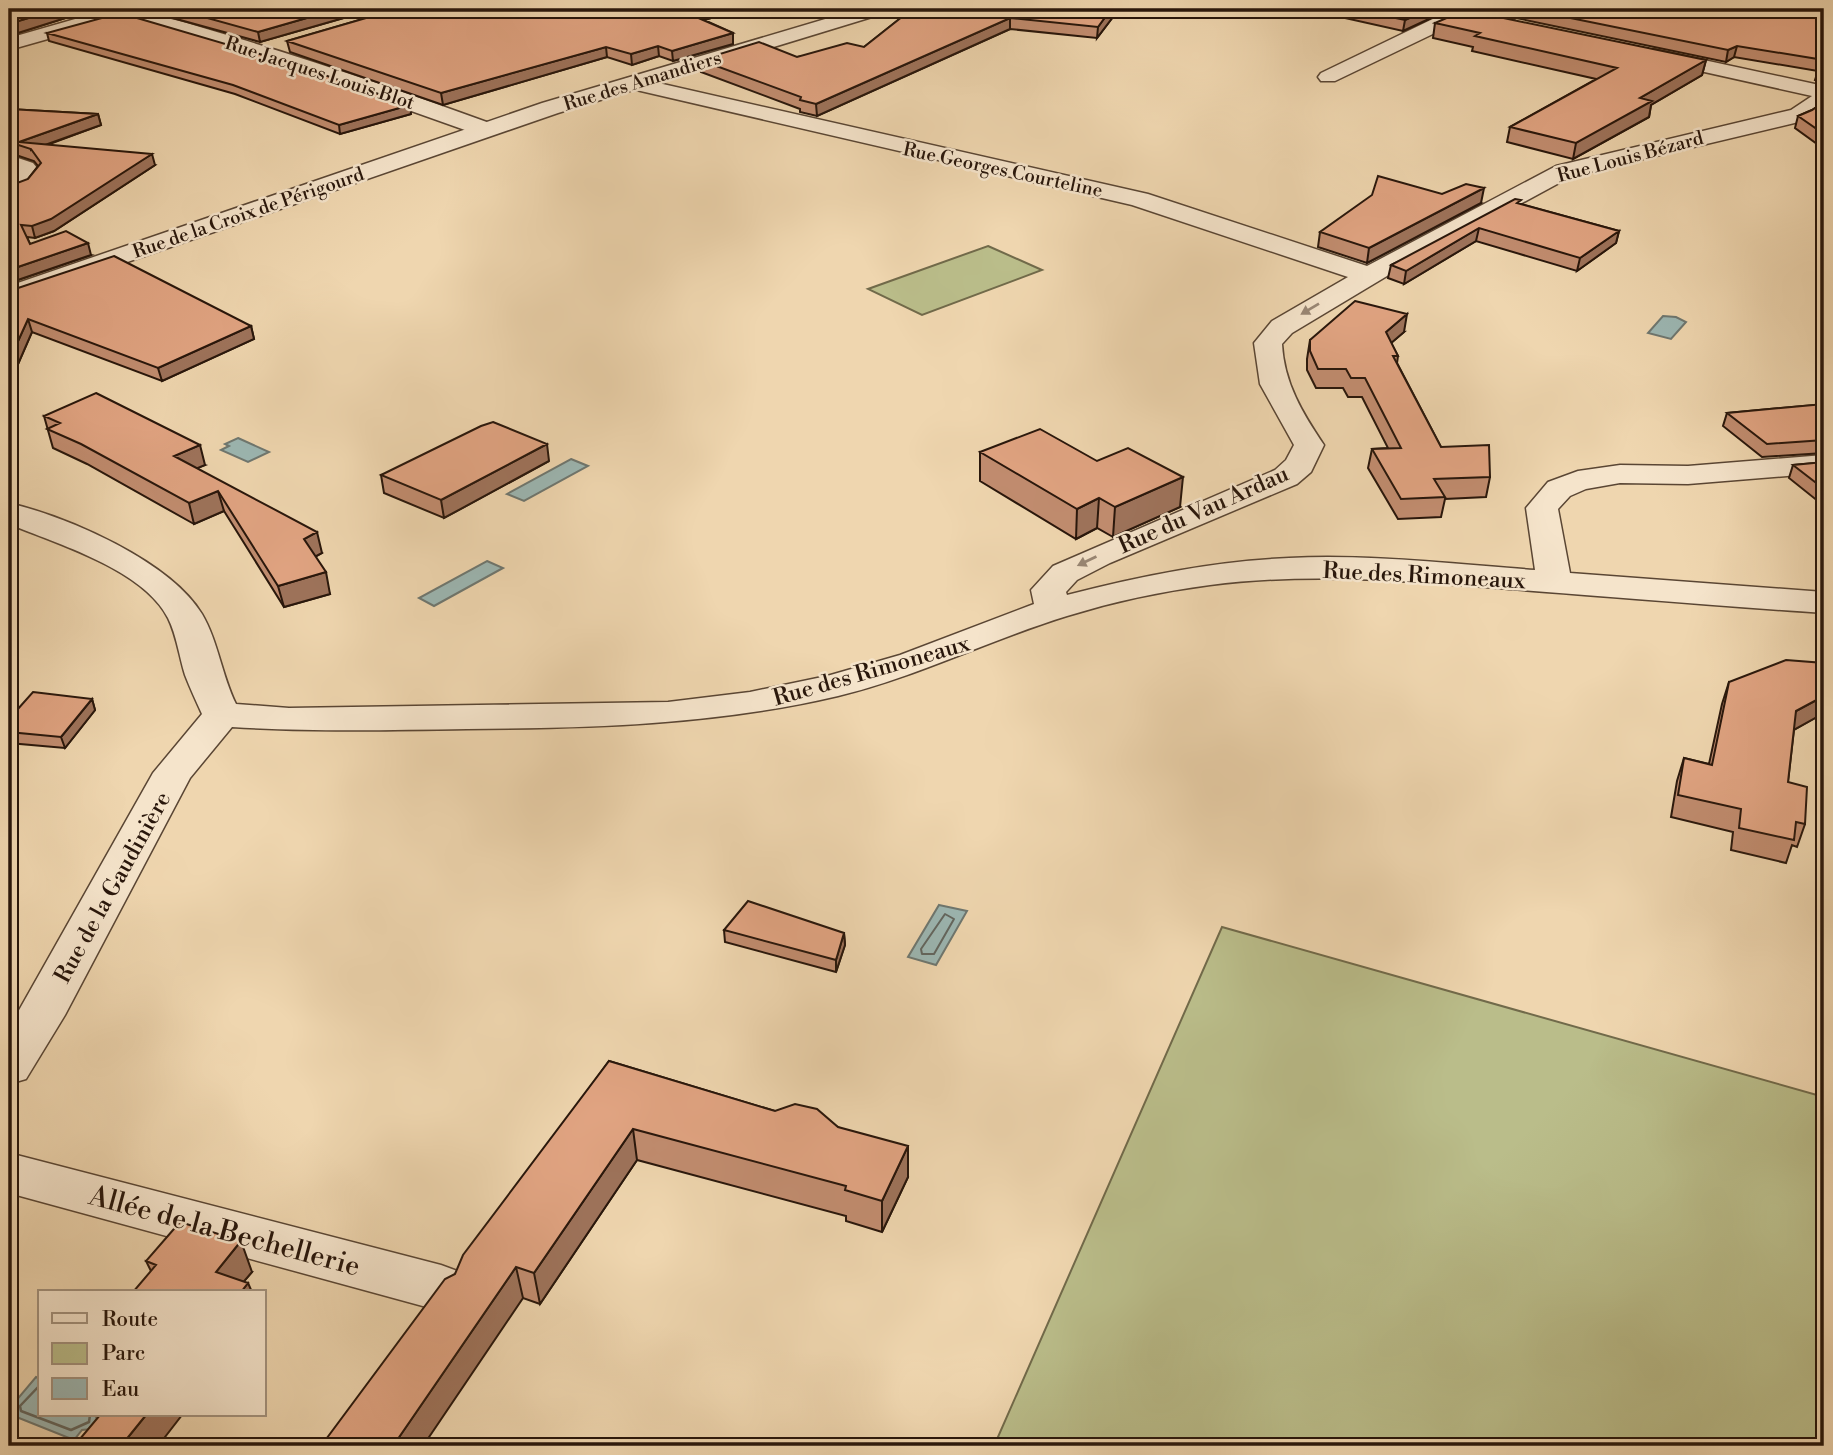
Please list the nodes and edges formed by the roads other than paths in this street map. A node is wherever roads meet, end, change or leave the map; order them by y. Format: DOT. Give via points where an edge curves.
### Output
graph roads {
  1 [pos="878,9"];
  2 [pos="1429,9"];
  3 [pos="117,10"];
  4 [pos="1460,14"];
  5 [pos="1521,26"];
  6 [pos="294,41"];
  7 [pos="9,44"];
  8 [pos="262,51"];
  9 [pos="1640,52"];
  10 [pos="1328,77"];
  11 [pos="632,83"];
  12 [pos="1824,95"];
  13 [pos="487,130"];
  14 [pos="9,162"];
  15 [pos="9,189"];
  16 [pos="1370,275"];
  17 [pos="9,295"];
  18 [pos="1824,464"];
  19 [pos="9,513"];
  20 [pos="1555,583"];
  21 [pos="1824,603"];
  22 [pos="1053,609"];
  23 [pos="222,715"];
  24 [pos="9,1066"];
  25 [pos="9,1172"];
  26 [pos="441,1288"];
  1 -- 11 [label="street, Rue des Amandiers"];
  2 -- 4 [label="street"];
  3 -- 7 [label="street"];
  3 -- 8 [label="street, Rue Jacques Louis Blot"];
  4 -- 5 [label="street"];
  4 -- 10 [label="street"];
  6 -- 8 [label="street"];
  8 -- 13 [label="street, Rue Jacques Louis Blot"];
  9 -- 12 [label="street"];
  11 -- 13 [label="street, Rue des Amandiers"];
  11 -- 16 [label="street, Rue Georges Courteline" via="1139,199"];
  12 -- 16 [label="street, Rue Louis Bézard" via="1799,115 1564,171"];
  13 -- 17 [label="street, Rue de la Croix de Périgourd"];
  14 -- 15 [label="street" via="30,174"];
  16 -- 22 [label="street, Rue du Vau Ardau, one-way" via="1282,327 1268,343 1267,360 1286,410 1309,445 1300,465 1286,477 1078,565 1048,590"];
  18 -- 20 [label="street" via="1756,471 1620,474 1559,489 1542,509"];
  19 -- 23 [label="street" via="106,554 172,596 198,645 204,675"];
  20 -- 21 [label="street, Rue des Rimoneaux"];
  20 -- 22 [label="street, Rue des Rimoneaux" via="1429,572 1290,568 1208,575"];
  22 -- 23 [label="street, Rue des Rimoneaux" via="913,663 750,703 668,713 525,717 289,719"];
  23 -- 24 [label="street, Rue de la Gaudinière" via="173,773 42,1015"];
  25 -- 26 [label="street, Allée de la Bechellerie"];
}
